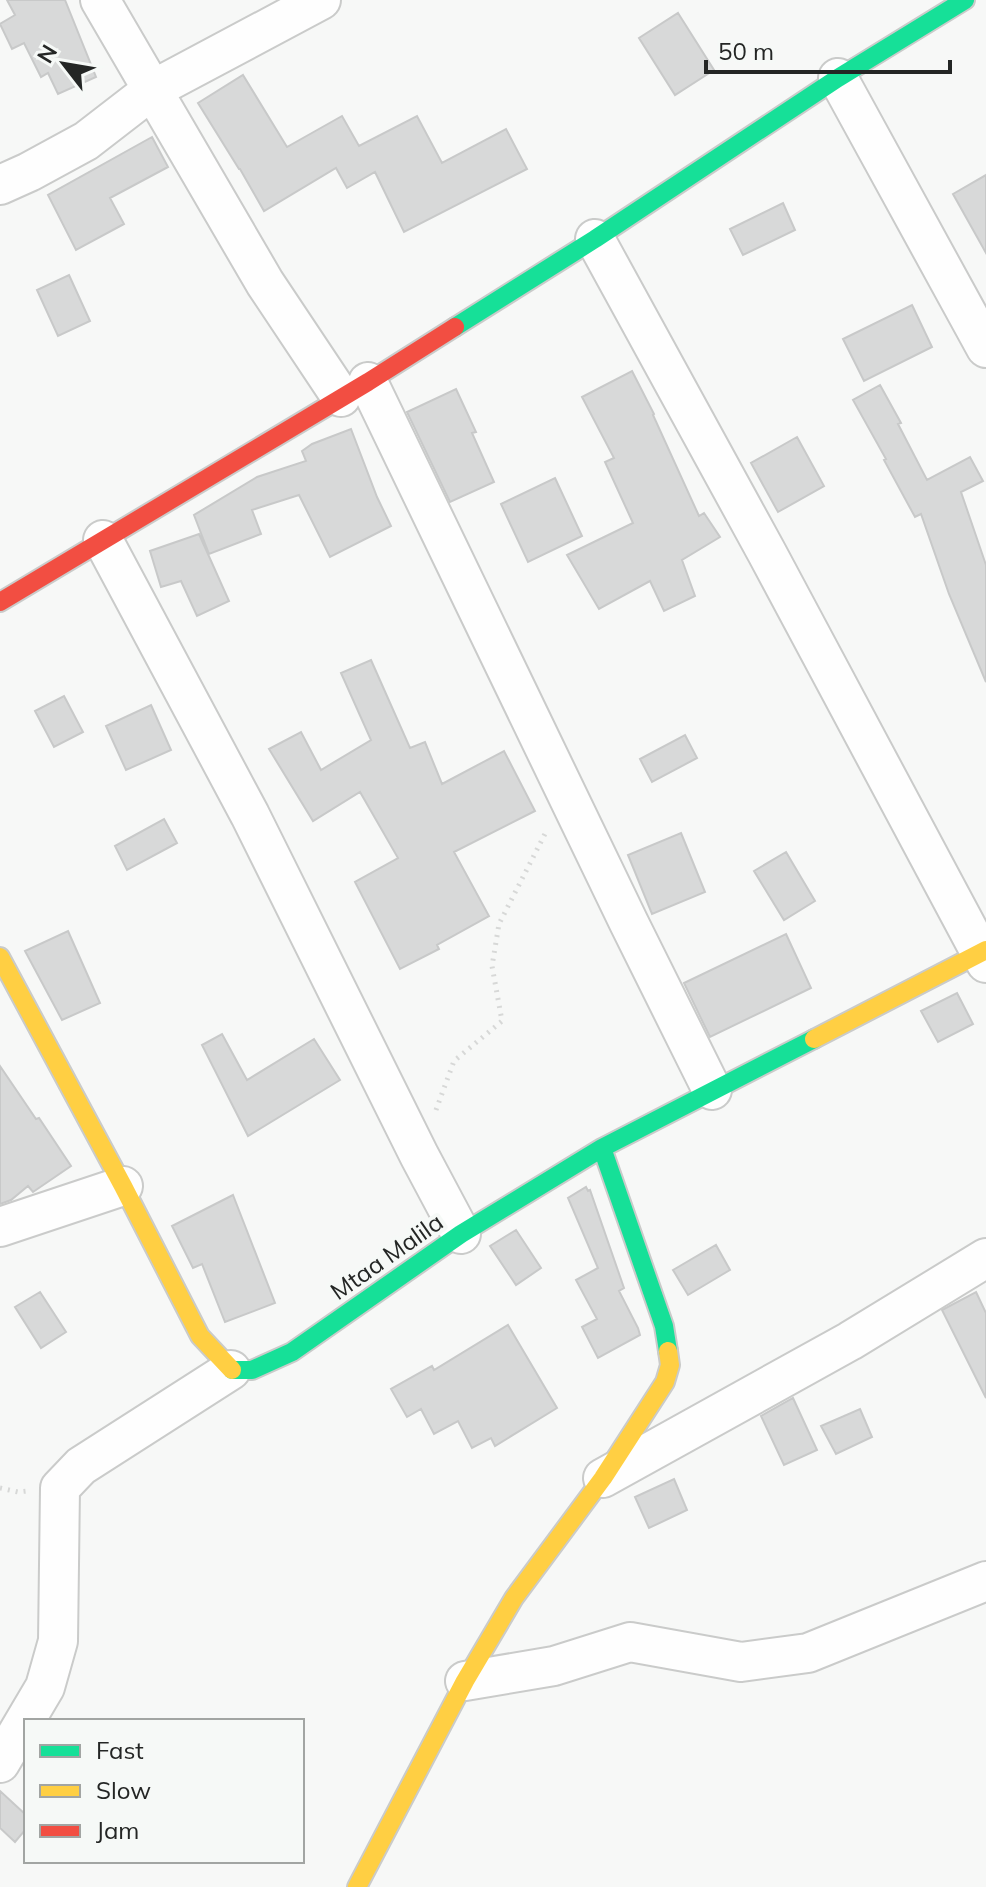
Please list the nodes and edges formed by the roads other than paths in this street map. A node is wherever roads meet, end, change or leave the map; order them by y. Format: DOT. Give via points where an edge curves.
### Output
graph roads {
  1 [pos="100,0"];
  2 [pos="321,0"];
  3 [pos="965,0"];
  4 [pos="838,78"];
  5 [pos="152,90"];
  6 [pos="0,185"];
  7 [pos="595,239"];
  8 [pos="986,348"];
  9 [pos="355,390"];
  10 [pos="103,540"];
  11 [pos="0,602"];
  12 [pos="984,955"];
  13 [pos="0,957"];
  14 [pos="712,1090"];
  15 [pos="602,1148"];
  16 [pos="123,1186"];
  17 [pos="0,1227"];
  18 [pos="461,1234"];
  19 [pos="986,1258"];
  20 [pos="231,1370"];
  21 [pos="603,1478"];
  22 [pos="986,1581"];
  23 [pos="465,1681"];
  24 [pos="26,1719"];
  25 [pos="24,1722"];
  26 [pos="0,1763"];
  27 [pos="357,1887"];
  1 -- 5 [label="street"];
  2 -- 5 [label="street"];
  3 -- 4 [label="street"];
  4 -- 7 [label="street"];
  4 -- 8 [label="street"];
  5 -- 6 [label="street" via="86,141"];
  5 -- 9 [label="street" via="265,283"];
  7 -- 9 [label="street"];
  7 -- 12 [label="street"];
  9 -- 10 [label="street"];
  9 -- 14 [label="street" via="562,784"];
  10 -- 11 [label="street"];
  10 -- 18 [label="street" via="250,815"];
  12 -- 14 [label="street, Mtaa Malila"];
  13 -- 16 [label="street"];
  14 -- 15 [label="street, Mtaa Malila"];
  15 -- 18 [label="street, Mtaa Malila"];
  15 -- 21 [label="street" via="664,1326 670,1365 665,1382"];
  16 -- 17 [label="street"];
  16 -- 20 [label="street" via="200,1336"];
  18 -- 20 [label="street, Mtaa Malila" via="292,1352 252,1370"];
  19 -- 21 [label="street" via="850,1341"];
  20 -- 24 [label="street" via="81,1466 60,1488 58,1641 45,1687"];
  21 -- 23 [label="street" via="514,1598"];
  22 -- 23 [label="street" via="808,1653 741,1662 630,1642 554,1666"];
  23 -- 27 [label="street"];
  25 -- 26 [label="street"];
}
